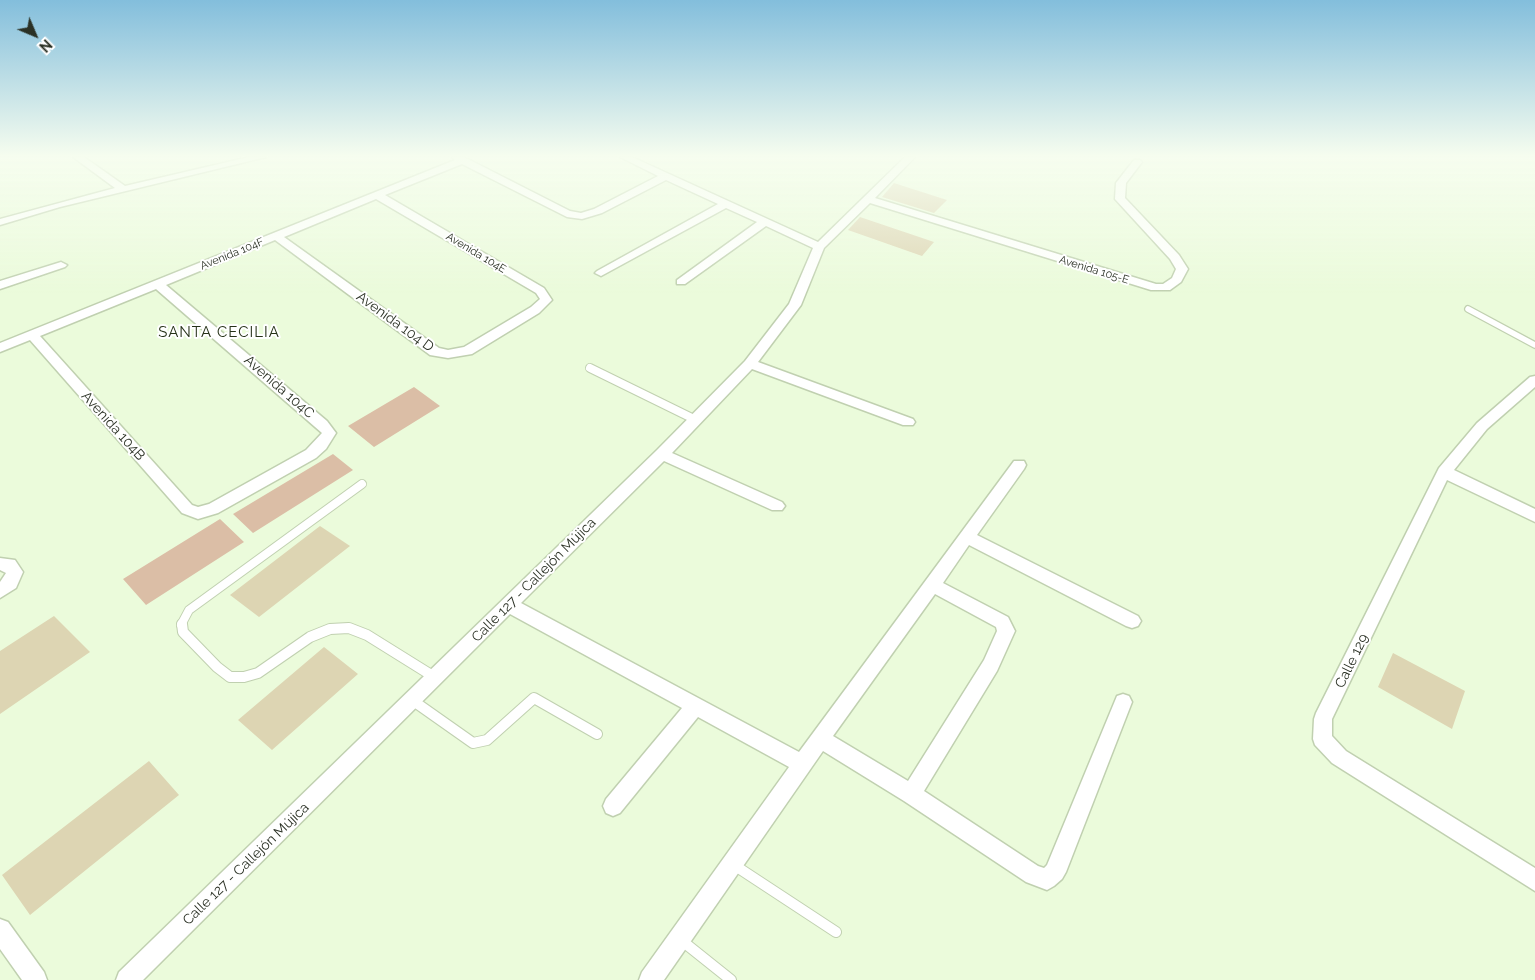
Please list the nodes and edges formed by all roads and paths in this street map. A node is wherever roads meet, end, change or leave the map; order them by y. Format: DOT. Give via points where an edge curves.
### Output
graph roads {
  1 [pos="66,203"];
  2 [pos="356,203"];
  3 [pos="392,203"];
  4 [pos="545,203"];
  5 [pos="614,203"];
  6 [pos="865,203"];
  7 [pos="877,203"];
  8 [pos="1124,203"];
  9 [pos="725,204"];
  10 [pos="0,222"];
  11 [pos="765,222"];
  12 [pos="276,236"];
  13 [pos="819,248"];
  14 [pos="61,265"];
  15 [pos="601,273"];
  16 [pos="680,282"];
  17 [pos="158,284"];
  18 [pos="0,285"];
  19 [pos="546,300"];
  20 [pos="1468,309"];
  21 [pos="32,335"];
  22 [pos="1535,346"];
  23 [pos="0,348"];
  24 [pos="750,364"];
  25 [pos="590,368"];
  26 [pos="1535,380"];
  27 [pos="696,420"];
  28 [pos="908,422"];
  29 [pos="662,454"];
  30 [pos="1019,465"];
  31 [pos="1444,472"];
  32 [pos="362,484"];
  33 [pos="777,506"];
  34 [pos="198,513"];
  35 [pos="1535,516"];
  36 [pos="967,537"];
  37 [pos="0,564"];
  38 [pos="932,585"];
  39 [pos="0,591"];
  40 [pos="509,605"];
  41 [pos="1132,621"];
  42 [pos="436,678"];
  43 [pos="412,700"];
  44 [pos="1123,702"];
  45 [pos="695,706"];
  46 [pos="598,734"];
  47 [pos="820,739"];
  48 [pos="802,764"];
  49 [pos="911,794"];
  50 [pos="614,806"];
  51 [pos="732,864"];
  52 [pos="1535,880"];
  53 [pos="0,930"];
  54 [pos="836,932"];
  55 [pos="679,938"];
  56 [pos="36,980"];
  57 [pos="127,980"];
  58 [pos="650,980"];
  59 [pos="731,980"];
  1 -- 10 [label="street"];
  2 -- 12 [label="street, Avenida 104F"];
  3 -- 19 [label="street, Avenida 104E" via="540,292"];
  4 -- 5 [label="street" via="567,214 582,216"];
  6 -- 13 [label="street, Calle 127 - Callejón Mújica"];
  7 -- 8 [label="street, Avenida 105-E" via="1155,288 1166,288 1177,280 1182,270 1175,257"];
  9 -- 11 [label="street"];
  9 -- 15 [label="street"];
  11 -- 13 [label="street"];
  11 -- 16 [label="street"];
  12 -- 17 [label="street, Avenida 104F"];
  12 -- 19 [label="street, Avenida 104 D" via="435,352 467,351"];
  13 -- 24 [label="street, Calle 127 - Callejón Mújica" via="795,305"];
  14 -- 18 [label="street"];
  17 -- 21 [label="street, Avenida 104F"];
  17 -- 34 [label="street, Avenida 104C" via="329,433 311,454 213,509"];
  20 -- 22 [label="lane"];
  21 -- 23 [label="street, Avenida 104F"];
  21 -- 34 [label="street, Avenida 104B" via="187,509"];
  24 -- 27 [label="street, Calle 127 - Callejón Mújica"];
  24 -- 28 [label="street"];
  25 -- 27 [label="lane"];
  26 -- 31 [label="street, Calle 129" via="1482,426"];
  27 -- 29 [label="street, Calle 127 - Callejón Mújica"];
  29 -- 33 [label="street"];
  29 -- 40 [label="street, Calle 127 - Callejón Mújica"];
  30 -- 36 [label="street"];
  31 -- 35 [label="street"];
  31 -- 52 [label="street, Calle 129" via="1323,719 1322,739 1339,757"];
  32 -- 42 [label="lane" via="189,610 183,618 183,632 230,677 258,673 310,637 330,629 349,628 367,635"];
  36 -- 38 [label="street"];
  36 -- 41 [label="street"];
  37 -- 39 [label="street" via="9,565 14,572 10,583"];
  38 -- 47 [label="street"];
  38 -- 49 [label="street" via="1002,622 1006,631 991,664"];
  40 -- 42 [label="street, Calle 127 - Callejón Mújica"];
  40 -- 45 [label="street"];
  42 -- 43 [label="street, Calle 127 - Callejón Mújica"];
  43 -- 46 [label="lane" via="474,743 487,740 534,698"];
  43 -- 57 [label="street, Calle 127 - Callejón Mújica"];
  44 -- 49 [label="street" via="1055,872 1047,879 1033,875"];
  45 -- 48 [label="street"];
  45 -- 50 [label="street"];
  47 -- 48 [label="street"];
  47 -- 49 [label="street"];
  48 -- 51 [label="street"];
  51 -- 54 [label="lane"];
  51 -- 55 [label="street"];
  53 -- 56 [label="street"];
  55 -- 58 [label="street"];
  55 -- 59 [label="lane"];
}
